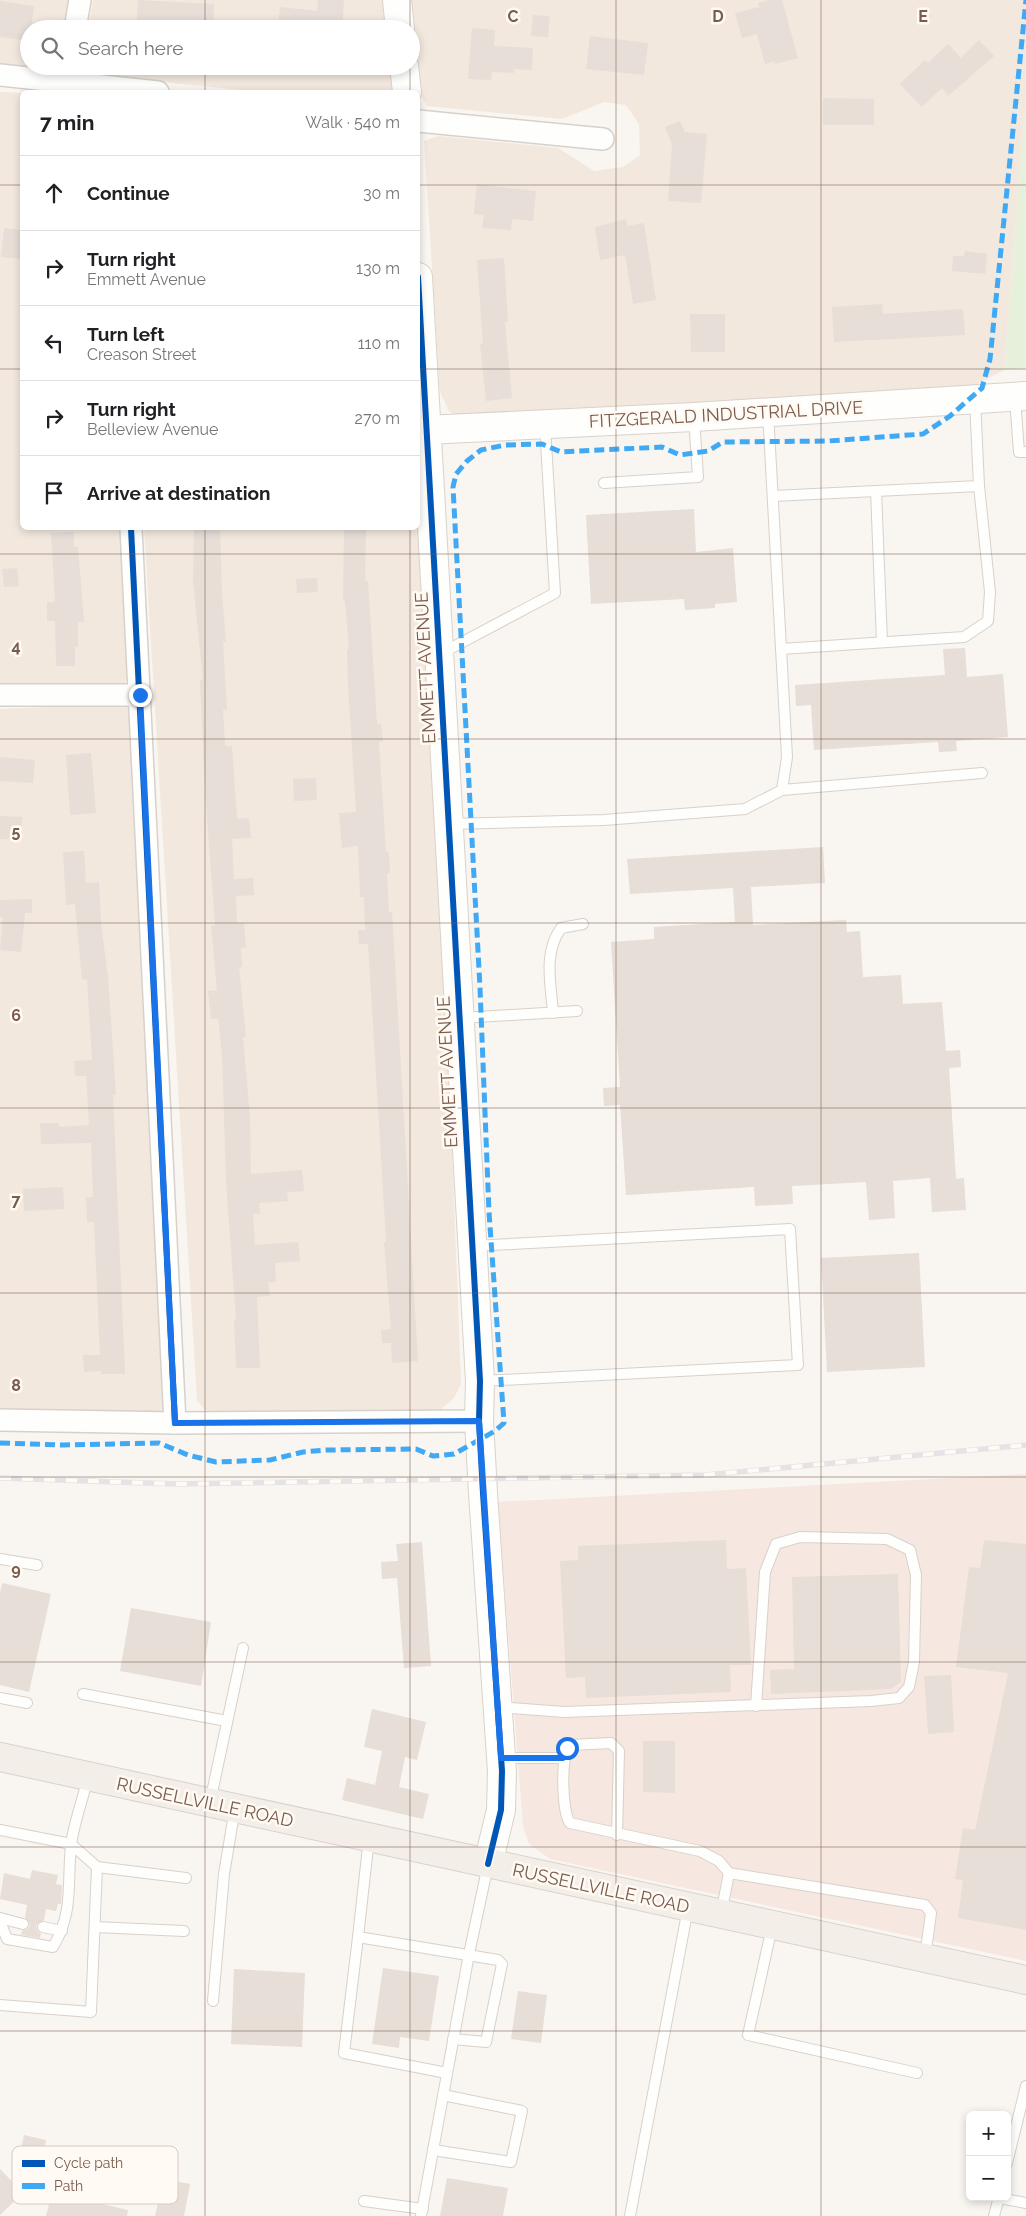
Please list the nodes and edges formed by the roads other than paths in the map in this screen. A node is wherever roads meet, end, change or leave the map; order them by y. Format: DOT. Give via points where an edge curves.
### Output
graph roads {
  1 [pos="80,0"];
  2 [pos="397,0"];
  3 [pos="77,20"];
  4 [pos="399,20"];
  5 [pos="0,75"];
  6 [pos="69,75"];
  7 [pos="405,75"];
  8 [pos="109,90"];
  9 [pos="406,90"];
  10 [pos="420,120"];
  11 [pos="603,139"];
  12 [pos="420,321"];
  13 [pos="1020,396"];
  14 [pos="975,399"];
  15 [pos="768,412"];
  16 [pos="694,417"];
  17 [pos="545,425"];
  18 [pos="425,430"];
  19 [pos="1026,452"];
  20 [pos="604,483"];
  21 [pos="979,486"];
  22 [pos="876,491"];
  23 [pos="773,496"];
  24 [pos="131,530"];
  25 [pos="882,642"];
  26 [pos="781,649"];
  27 [pos="439,655"];
  28 [pos="0,695"];
  29 [pos="140,695"];
  30 [pos="982,773"];
  31 [pos="782,790"];
  32 [pos="449,824"];
  33 [pos="582,924"];
  34 [pos="577,1011"];
  35 [pos="553,1013"];
  36 [pos="460,1018"];
  37 [pos="472,1246"];
  38 [pos="480,1382"];
  39 [pos="0,1420"];
  40 [pos="479,1421"];
  41 [pos="175,1423"];
  42 [pos="0,1559"];
  43 [pos="37,1565"];
  44 [pos="243,1648"];
  45 [pos="83,1694"];
  46 [pos="0,1698"];
  47 [pos="27,1703"];
  48 [pos="756,1706"];
  49 [pos="498,1707"];
  50 [pos="227,1721"];
  51 [pos="0,1757"];
  52 [pos="501,1758"];
  53 [pos="563,1758"];
  54 [pos="88,1776"];
  55 [pos="222,1806"];
  56 [pos="0,1830"];
  57 [pos="617,1835"];
  58 [pos="370,1838"];
  59 [pos="71,1844"];
  60 [pos="488,1864"];
  61 [pos="97,1867"];
  62 [pos="729,1873"];
  63 [pos="186,1878"];
  64 [pos="688,1907"];
  65 [pos="721,1914"];
  66 [pos="0,1920"];
  67 [pos="23,1924"];
  68 [pos="772,1925"];
  69 [pos="42,1927"];
  70 [pos="95,1927"];
  71 [pos="62,1931"];
  72 [pos="184,1931"];
  73 [pos="358,1937"];
  74 [pos="469,1954"];
  75 [pos="925,1958"];
  76 [pos="1026,1980"];
  77 [pos="214,2001"];
  78 [pos="0,2004"];
  79 [pos="453,2039"];
  80 [pos="447,2073"];
  81 [pos="917,2073"];
  82 [pos="1026,2086"];
  83 [pos="443,2095"];
  84 [pos="433,2150"];
  85 [pos="1009,2156"];
  86 [pos="1011,2200"];
  87 [pos="364,2201"];
  88 [pos="998,2201"];
  89 [pos="1026,2203"];
  90 [pos="422,2213"];
  91 [pos="630,2216"];
  92 [pos="994,2216"];
  1 -- 3 [label="street"];
  2 -- 4 [label="street"];
  5 -- 6 [label="street"];
  6 -- 8 [label="street"];
  7 -- 9 [label="street"];
  10 -- 11 [label="street"];
  12 -- 18 [label="street, EMMETT AVENUE"];
  13 -- 14 [label="street, FITZGERALD INDUSTRIAL DRIVE"];
  13 -- 19 [label="lane" via="1019,452"];
  14 -- 15 [label="street, FITZGERALD INDUSTRIAL DRIVE"];
  14 -- 21 [label="lane"];
  15 -- 16 [label="street, FITZGERALD INDUSTRIAL DRIVE"];
  15 -- 23 [label="lane"];
  16 -- 17 [label="street, FITZGERALD INDUSTRIAL DRIVE"];
  16 -- 20 [label="lane" via="698,477"];
  17 -- 18 [label="street, FITZGERALD INDUSTRIAL DRIVE"];
  17 -- 27 [label="lane" via="556,593"];
  18 -- 27 [label="street, EMMETT AVENUE"];
  21 -- 22 [label="lane"];
  21 -- 25 [label="lane" via="990,592 988,621 964,637"];
  22 -- 23 [label="lane"];
  22 -- 25 [label="lane"];
  23 -- 26 [label="lane"];
  24 -- 29 [label="street"];
  25 -- 26 [label="lane"];
  26 -- 31 [label="lane" via="787,757"];
  27 -- 32 [label="street, EMMETT AVENUE"];
  28 -- 29 [label="street"];
  29 -- 41 [label="street"];
  30 -- 31 [label="lane"];
  31 -- 32 [label="lane" via="745,809 604,820"];
  32 -- 36 [label="street, EMMETT AVENUE"];
  33 -- 35 [label="lane" via="561,928 549,953"];
  34 -- 35 [label="lane"];
  35 -- 36 [label="lane"];
  36 -- 37 [label="street, EMMETT AVENUE"];
  37 -- 38 [label="street, EMMETT AVENUE"];
  37 -- 38 [label="lane" via="790,1229 798,1365"];
  38 -- 40 [label="street, EMMETT AVENUE"];
  39 -- 41 [label="street"];
  40 -- 41 [label="street"];
  40 -- 49 [label="street, EMMETT AVENUE"];
  42 -- 43 [label="lane"];
  44 -- 50 [label="lane"];
  45 -- 50 [label="lane"];
  46 -- 47 [label="lane"];
  48 -- 48 [label="lane" via="899,1698 909,1687 914,1662 916,1575 910,1550 887,1539 800,1537 776,1544 765,1572"];
  48 -- 49 [label="lane" via="564,1712"];
  49 -- 52 [label="street, EMMETT AVENUE"];
  50 -- 55 [label="lane"];
  51 -- 54 [label="main road, RUSSELLVILLE ROAD"];
  52 -- 53 [label="lane"];
  52 -- 60 [label="street, EMMETT AVENUE" via="500,1810"];
  53 -- 57 [label="lane" via="567,1819 578,1826"];
  53 -- 57 [label="lane" via="567,1748 576,1743 611,1743 616,1746 619,1756"];
  54 -- 55 [label="main road, RUSSELLVILLE ROAD"];
  54 -- 59 [label="lane"];
  55 -- 58 [label="main road, RUSSELLVILLE ROAD"];
  55 -- 77 [label="lane" via="224,1874"];
  56 -- 59 [label="lane"];
  57 -- 62 [label="lane" via="700,1851 718,1861"];
  58 -- 60 [label="main road, RUSSELLVILLE ROAD"];
  58 -- 73 [label="lane"];
  59 -- 61 [label="lane"];
  59 -- 71 [label="lane" via="70,1897"];
  60 -- 64 [label="main road, RUSSELLVILLE ROAD"];
  60 -- 74 [label="lane"];
  61 -- 63 [label="lane"];
  61 -- 70 [label="lane"];
  62 -- 65 [label="lane"];
  62 -- 75 [label="lane" via="925,1905 931,1914"];
  64 -- 65 [label="main road, RUSSELLVILLE ROAD"];
  64 -- 91 [label="lane"];
  65 -- 68 [label="main road, RUSSELLVILLE ROAD"];
  66 -- 67 [label="lane"];
  66 -- 71 [label="lane" via="7,1940 53,1947"];
  68 -- 75 [label="main road, RUSSELLVILLE ROAD"];
  68 -- 81 [label="lane" via="748,2034"];
  69 -- 71 [label="lane"];
  70 -- 72 [label="lane"];
  70 -- 78 [label="lane" via="91,2012"];
  73 -- 74 [label="lane"];
  73 -- 80 [label="lane" via="343,2051"];
  74 -- 79 [label="lane"];
  74 -- 79 [label="lane" via="498,1960 502,1964 486,2042"];
  75 -- 76 [label="main road, RUSSELLVILLE ROAD"];
  79 -- 80 [label="lane"];
  80 -- 83 [label="lane"];
  82 -- 85 [label="lane"];
  83 -- 84 [label="lane"];
  83 -- 84 [label="lane" via="522,2111 511,2162"];
  84 -- 90 [label="lane"];
  86 -- 89 [label="lane"];
  87 -- 90 [label="lane"];
  88 -- 92 [label="lane"];
}
